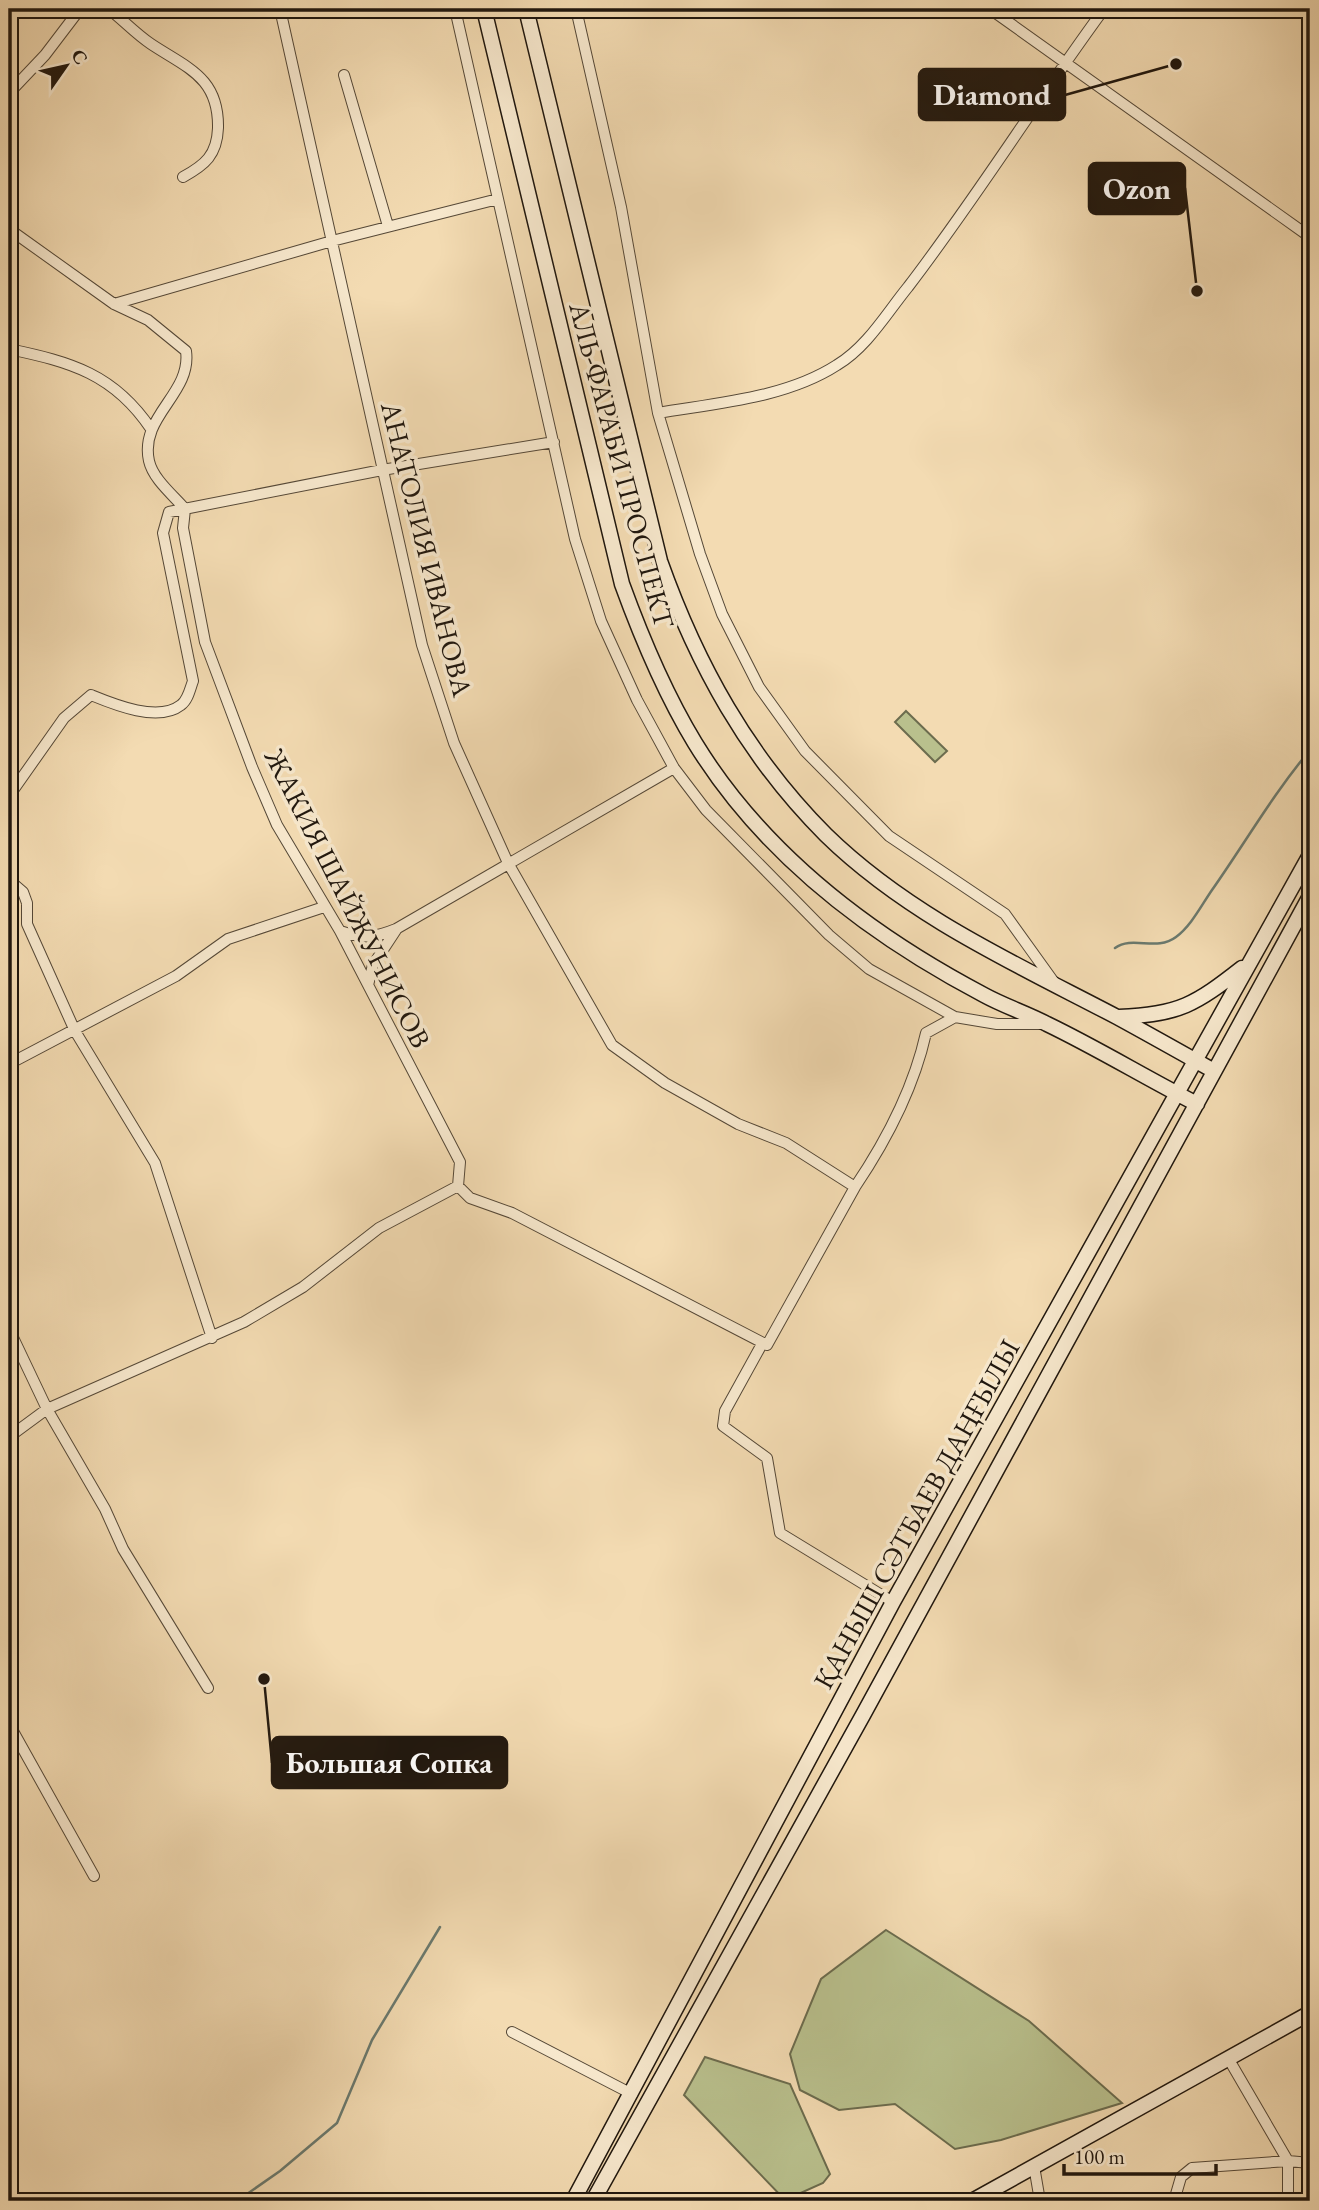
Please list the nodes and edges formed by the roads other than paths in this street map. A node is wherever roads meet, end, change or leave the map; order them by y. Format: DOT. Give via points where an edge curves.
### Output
graph roads {
  1 [pos="80,9"];
  2 [pos="109,9"];
  3 [pos="280,9"];
  4 [pos="455,9"];
  5 [pos="484,9"];
  6 [pos="526,9"];
  7 [pos="576,9"];
  8 [pos="990,9"];
  9 [pos="1104,9"];
  10 [pos="1066,64"];
  11 [pos="344,75"];
  12 [pos="9,93"];
  13 [pos="183,177"];
  14 [pos="498,199"];
  15 [pos="388,226"];
  16 [pos="9,229"];
  17 [pos="1310,237"];
  18 [pos="332,241"];
  19 [pos="114,304"];
  20 [pos="9,349"];
  21 [pos="658,413"];
  22 [pos="151,429"];
  23 [pos="554,442"];
  24 [pos="382,470"];
  25 [pos="185,509"];
  26 [pos="674,768"];
  27 [pos="9,796"];
  28 [pos="1310,855"];
  29 [pos="508,863"];
  30 [pos="9,880"];
  31 [pos="1310,897"];
  32 [pos="324,906"];
  33 [pos="396,929"];
  34 [pos="340,932"];
  35 [pos="1246,965"];
  36 [pos="368,985"];
  37 [pos="1058,988"];
  38 [pos="955,1017"];
  39 [pos="1116,1017"];
  40 [pos="1047,1024"];
  41 [pos="75,1031"];
  42 [pos="1195,1061"];
  43 [pos="9,1064"];
  44 [pos="1214,1071"];
  45 [pos="1178,1094"];
  46 [pos="1197,1104"];
  47 [pos="458,1186"];
  48 [pos="855,1187"];
  49 [pos="9,1329"];
  50 [pos="212,1338"];
  51 [pos="765,1344"];
  52 [pos="47,1409"];
  53 [pos="9,1437"];
  54 [pos="893,1602"];
  55 [pos="208,1688"];
  56 [pos="9,1724"];
  57 [pos="94,1876"];
  58 [pos="1310,2013"];
  59 [pos="512,2032"];
  60 [pos="1228,2058"];
  61 [pos="632,2094"];
  62 [pos="1288,2161"];
  63 [pos="1310,2163"];
  64 [pos="1034,2166"];
  65 [pos="573,2201"];
  66 [pos="593,2201"];
  67 [pos="972,2201"];
  68 [pos="1040,2201"];
  69 [pos="1174,2201"];
  70 [pos="1288,2201"];
  1 -- 12 [label="street"];
  2 -- 13 [label="street" via="149,43 192,69 211,89 218,117 217,146 205,165"];
  3 -- 18 [label="street, АНАТОЛИЯ ИВАНОВА"];
  4 -- 14 [label="street"];
  5 -- 40 [label="main road, АЛЬ-ФАРАБИ ПРОСПЕКТ" via="622,583 667,694 727,789 797,867 844,906 933,967"];
  6 -- 37 [label="main road, АЛЬ-ФАРАБИ ПРОСПЕКТ" via="660,561 710,681 776,781 827,835 923,911"];
  7 -- 21 [label="street" via="624,220"];
  8 -- 10 [label="street"];
  9 -- 10 [label="street"];
  10 -- 17 [label="street"];
  10 -- 21 [label="street" via="941,244 864,344 813,379"];
  11 -- 15 [label="street"];
  14 -- 15 [label="street"];
  14 -- 23 [label="street"];
  15 -- 18 [label="street"];
  16 -- 19 [label="street"];
  18 -- 19 [label="street"];
  18 -- 24 [label="street, АНАТОЛИЯ ИВАНОВА"];
  19 -- 22 [label="street" via="148,320 186,351 188,366 177,393"];
  20 -- 22 [label="street" via="54,358 111,384"];
  21 -- 37 [label="street" via="722,614 779,716 805,751 889,836 1004,914"];
  22 -- 25 [label="street" via="149,461"];
  23 -- 24 [label="street"];
  23 -- 26 [label="street" via="575,539 601,621"];
  24 -- 25 [label="street"];
  24 -- 29 [label="street, АНАТОЛИЯ ИВАНОВА" via="422,645 454,743"];
  25 -- 27 [label="street" via="169,512 163,533 193,681 187,697 173,709 153,712 124,709 91,695 64,718"];
  25 -- 32 [label="street, ЖАКИЯ ШАЙЖУНИСОВ" via="183,528 205,642 277,825"];
  26 -- 29 [label="street"];
  26 -- 38 [label="street" via="706,810 829,935 869,969"];
  28 -- 35 [label="main road, ҚАНЫШ СӘТБАЕВ ДАҢҒЫЛЫ"];
  29 -- 33 [label="street"];
  29 -- 48 [label="street, АНАТОЛИЯ ИВАНОВА" via="612,1045 665,1083 738,1124 786,1143"];
  30 -- 41 [label="street" via="23,892 27,924"];
  31 -- 44 [label="main road, ҚАНЫШ СӘТБАЕВ ДАҢҒЫЛЫ"];
  32 -- 34 [label="street, ЖАКИЯ ШАЙЖУНИСОВ"];
  32 -- 41 [label="street" via="228,939 176,976"];
  33 -- 34 [label="street" via="360,939"];
  33 -- 36 [label="street" via="373,965"];
  34 -- 36 [label="street, ЖАКИЯ ШАЙЖУНИСОВ"];
  35 -- 39 [label="main road" via="1181,1010"];
  35 -- 42 [label="main road, ҚАНЫШ СӘТБАЕВ ДАҢҒЫЛЫ"];
  36 -- 47 [label="street, ЖАКИЯ ШАЙЖУНИСОВ" via="460,1162"];
  37 -- 39 [label="main road, АЛЬ-ФАРАБИ ПРОСПЕКТ"];
  38 -- 40 [label="street" via="997,1024"];
  38 -- 48 [label="street" via="926,1033 889,1130"];
  39 -- 42 [label="main road, АЛЬ-ФАРАБИ ПРОСПЕКТ"];
  40 -- 45 [label="main road, АЛЬ-ФАРАБИ ПРОСПЕКТ"];
  41 -- 43 [label="street"];
  41 -- 50 [label="street" via="155,1163"];
  42 -- 44 [label="main road, АЛЬ-ФАРАБИ ПРОСПЕКТ"];
  42 -- 45 [label="main road, ҚАНЫШ СӘТБАЕВ ДАҢҒЫЛЫ"];
  44 -- 46 [label="main road, ҚАНЫШ СӘТБАЕВ ДАҢҒЫЛЫ"];
  45 -- 46 [label="main road, АЛЬ-ФАРАБИ ПРОСПЕКТ"];
  45 -- 54 [label="main road, ҚАНЫШ СӘТБАЕВ ДАҢҒЫЛЫ"];
  46 -- 66 [label="main road, ҚАНЫШ СӘТБАЕВ ДАҢҒЫЛЫ"];
  47 -- 50 [label="street" via="379,1228 303,1287"];
  47 -- 51 [label="street" via="470,1198 512,1213"];
  48 -- 51 [label="street"];
  49 -- 52 [label="street"];
  50 -- 52 [label="street"];
  51 -- 54 [label="street" via="724,1411 723,1426 767,1458 780,1534"];
  52 -- 53 [label="street"];
  52 -- 55 [label="street" via="123,1549"];
  54 -- 61 [label="main road, ҚАНЫШ СӘТБАЕВ ДАҢҒЫЛЫ"];
  56 -- 57 [label="street"];
  58 -- 60 [label="main road"];
  59 -- 61 [label="street"];
  60 -- 62 [label="street"];
  60 -- 64 [label="main road"];
  61 -- 65 [label="main road, ҚАНЫШ СӘТБАЕВ ДАҢҒЫЛЫ"];
  62 -- 63 [label="street"];
  62 -- 69 [label="street" via="1192,2168 1181,2177"];
  62 -- 70 [label="street"];
  64 -- 67 [label="main road"];
  64 -- 68 [label="street"];
}
